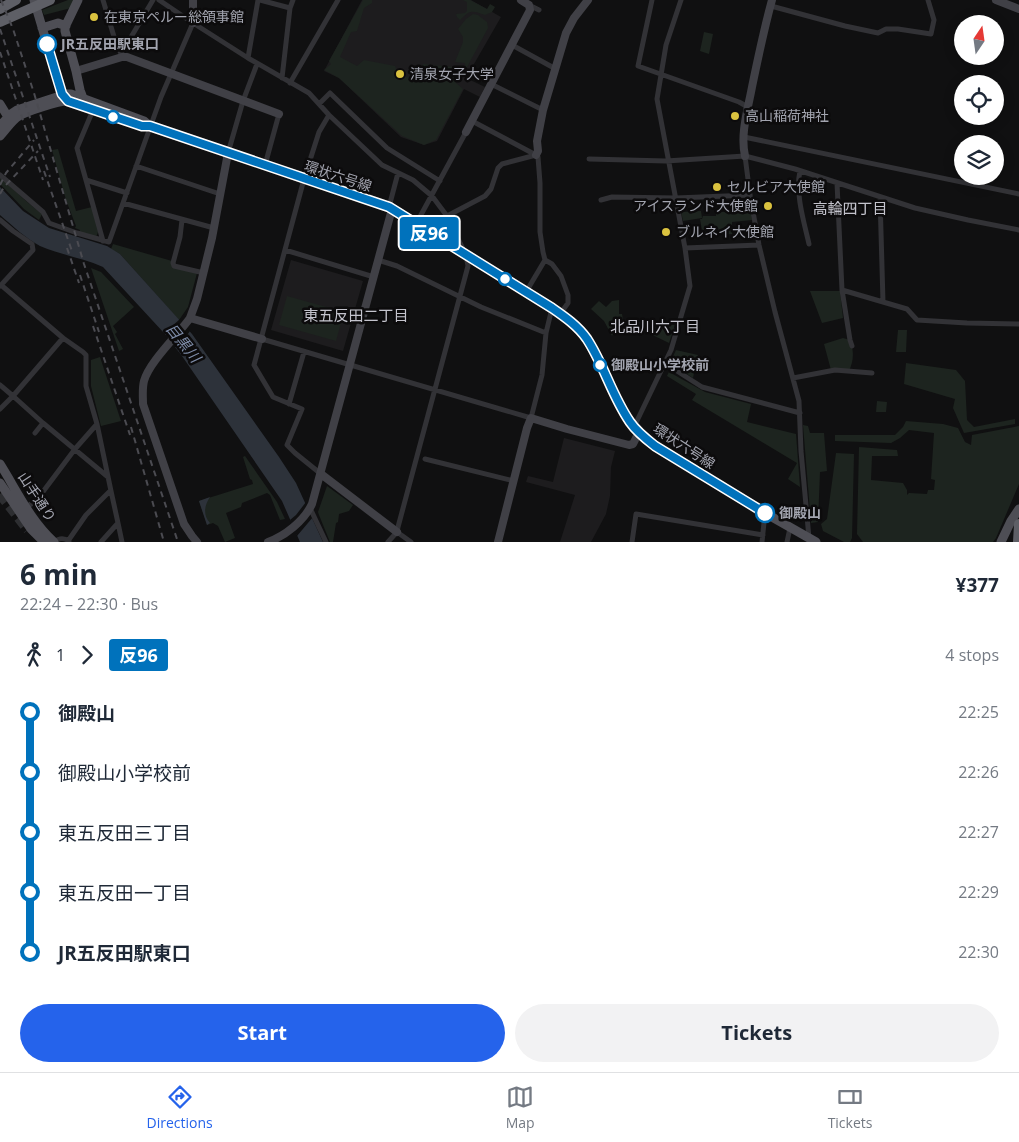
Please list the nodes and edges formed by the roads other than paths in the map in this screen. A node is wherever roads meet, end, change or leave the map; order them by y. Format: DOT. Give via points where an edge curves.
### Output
graph roads {
  1 [pos="50,0"];
  2 [pos="78,0"];
  3 [pos="103,0"];
  4 [pos="153,0"];
  5 [pos="159,0"];
  6 [pos="193,0"];
  7 [pos="259,0"];
  8 [pos="293,0"];
  9 [pos="338,0"];
  10 [pos="521,0"];
  11 [pos="588,0"];
  12 [pos="652,0"];
  13 [pos="681,0"];
  14 [pos="928,0"];
  15 [pos="996,0"];
  16 [pos="14,1"];
  17 [pos="34,3"];
  18 [pos="771,3"];
  19 [pos="529,5"];
  20 [pos="290,8"];
  21 [pos="0,9"];
  22 [pos="1019,9"];
  23 [pos="539,10"];
  24 [pos="0,22"];
  25 [pos="193,23"];
  26 [pos="66,26"];
  27 [pos="42,28"];
  28 [pos="512,45"];
  29 [pos="122,56"];
  30 [pos="248,58"];
  31 [pos="257,64"];
  32 [pos="554,68"];
  33 [pos="76,71"];
  34 [pos="171,72"];
  35 [pos="661,74"];
  36 [pos="282,78"];
  37 [pos="290,83"];
  38 [pos="491,84"];
  39 [pos="67,93"];
  40 [pos="83,98"];
  41 [pos="243,101"];
  42 [pos="0,104"];
  43 [pos="319,104"];
  44 [pos="748,107"];
  45 [pos="93,110"];
  46 [pos="543,110"];
  47 [pos="279,114"];
  48 [pos="329,116"];
  49 [pos="8,117"];
  50 [pos="472,121"];
  51 [pos="0,126"];
  52 [pos="150,126"];
  53 [pos="466,132"];
  54 [pos="0,136"];
  55 [pos="744,137"];
  56 [pos="228,153"];
  57 [pos="536,155"];
  58 [pos="745,156"];
  59 [pos="589,160"];
  60 [pos="669,160"];
  61 [pos="136,166"];
  62 [pos="265,166"];
  63 [pos="800,170"];
  64 [pos="398,173"];
  65 [pos="0,175"];
  66 [pos="304,179"];
  67 [pos="86,180"];
  68 [pos="440,181"];
  69 [pos="837,183"];
  70 [pos="126,193"];
  71 [pos="220,194"];
  72 [pos="1019,194"];
  73 [pos="750,195"];
  74 [pos="432,196"];
  75 [pos="880,197"];
  76 [pos="676,198"];
  77 [pos="601,200"];
  78 [pos="123,203"];
  79 [pos="390,208"];
  80 [pos="448,216"];
  81 [pos="0,220"];
  82 [pos="182,220"];
  83 [pos="416,224"];
  84 [pos="214,228"];
  85 [pos="1019,230"];
  86 [pos="426,231"];
  87 [pos="104,241"];
  88 [pos="809,244"];
  89 [pos="759,245"];
  90 [pos="685,248"];
  91 [pos="285,250"];
  92 [pos="466,255"];
  93 [pos="378,260"];
  94 [pos="545,260"];
  95 [pos="204,273"];
  96 [pos="374,277"];
  97 [pos="0,285"];
  98 [pos="842,290"];
  99 [pos="526,292"];
  100 [pos="460,297"];
  101 [pos="883,302"];
  102 [pos="552,308"];
  103 [pos="560,314"];
  104 [pos="187,321"];
  105 [pos="1019,324"];
  106 [pos="546,333"];
  107 [pos="62,338"];
  108 [pos="262,339"];
  109 [pos="852,346"];
  110 [pos="304,352"];
  111 [pos="666,364"];
  112 [pos="350,365"];
  113 [pos="872,373"];
  114 [pos="793,378"];
  115 [pos="0,385"];
  116 [pos="435,389"];
  117 [pos="13,396"];
  118 [pos="289,404"];
  119 [pos="0,409"];
  120 [pos="800,413"];
  121 [pos="532,418"];
  122 [pos="43,423"];
  123 [pos="97,424"];
  124 [pos="636,430"];
  125 [pos="35,433"];
  126 [pos="75,449"];
  127 [pos="425,459"];
  128 [pos="0,464"];
  129 [pos="321,474"];
  130 [pos="108,478"];
  131 [pos="514,481"];
  132 [pos="0,483"];
  133 [pos="111,491"];
  134 [pos="26,507"];
  135 [pos="1019,509"];
  136 [pos="310,510"];
  137 [pos="765,513"];
  138 [pos="118,523"];
  139 [pos="1019,524"];
  140 [pos="790,528"];
  141 [pos="397,532"];
  142 [pos="763,535"];
  143 [pos="38,539"];
  144 [pos="1019,539"];
  145 [pos="812,540"];
  146 [pos="69,541"];
  147 [pos="54,542"];
  148 [pos="101,542"];
  149 [pos="122,542"];
  150 [pos="197,542"];
  151 [pos="268,542"];
  152 [pos="326,542"];
  153 [pos="388,542"];
  154 [pos="411,542"];
  155 [pos="498,542"];
  156 [pos="632,542"];
  157 [pos="762,542"];
  158 [pos="787,542"];
  159 [pos="1001,542"];
  1 -- 17 [label="highway"];
  2 -- 26 [label="main road"];
  3 -- 29 [label="street"];
  4 -- 29 [label="street"];
  5 -- 25 [label="street"];
  6 -- 25 [label="street"];
  7 -- 20 [label="street"];
  7 -- 30 [label="street"];
  8 -- 20 [label="street"];
  9 -- 37 [label="street"];
  10 -- 19 [label="street"];
  11 -- 32 [label="street" via="566,33"];
  12 -- 35 [label="street" via="638,66"];
  13 -- 35 [label="street" via="666,45"];
  14 -- 18 [label="street" via="934,20 931,34 892,29 878,33"];
  15 -- 22 [label="street"];
  16 -- 21 [label="highway"];
  17 -- 24 [label="highway"];
  17 -- 27 [label="main road"];
  18 -- 44 [label="street"];
  19 -- 23 [label="street"];
  19 -- 28 [label="street" via="530,10"];
  20 -- 36 [label="street"];
  25 -- 30 [label="street"];
  25 -- 34 [label="street"];
  26 -- 27 [label="main road" via="58,23"];
  26 -- 33 [label="main road"];
  27 -- 39 [label="main road"];
  28 -- 32 [label="street"];
  28 -- 38 [label="street"];
  29 -- 33 [label="street"];
  29 -- 34 [label="street"];
  30 -- 31 [label="street"];
  31 -- 36 [label="street"];
  31 -- 41 [label="street"];
  32 -- 46 [label="street"];
  33 -- 39 [label="main road"];
  33 -- 40 [label="main road"];
  34 -- 41 [label="street"];
  34 -- 52 [label="street"];
  35 -- 44 [label="street"];
  35 -- 60 [label="street" via="658,99"];
  36 -- 37 [label="street"];
  37 -- 43 [label="street" via="309,93"];
  38 -- 46 [label="street"];
  38 -- 50 [label="street"];
  39 -- 40 [label="main road, 環状六号線"];
  39 -- 45 [label="main road, 環状六号線"];
  39 -- 49 [label="main road" via="17,110"];
  39 -- 54 [label="main road" via="57,103 23,114"];
  40 -- 52 [label="main road, 環状六号線" via="144,120"];
  41 -- 47 [label="street"];
  41 -- 56 [label="street"];
  42 -- 49 [label="main road"];
  43 -- 48 [label="street"];
  43 -- 68 [label="street" via="330,93 387,148"];
  44 -- 55 [label="street"];
  45 -- 52 [label="main road, 環状六号線"];
  45 -- 67 [label="street" via="77,148"];
  46 -- 57 [label="street"];
  47 -- 62 [label="street"];
  48 -- 64 [label="street" via="382,165"];
  48 -- 66 [label="street" via="319,132"];
  49 -- 51 [label="main road"];
  50 -- 53 [label="street"];
  50 -- 57 [label="street"];
  52 -- 56 [label="main road, 環状六号線"];
  52 -- 61 [label="street"];
  53 -- 68 [label="street"];
  55 -- 58 [label="street"];
  55 -- 72 [label="street"];
  56 -- 62 [label="main road, 環状六号線"];
  56 -- 71 [label="street"];
  57 -- 80 [label="street" via="502,164 485,196"];
  57 -- 94 [label="street" via="539,160 541,237"];
  58 -- 60 [label="street"];
  58 -- 63 [label="street"];
  58 -- 73 [label="street"];
  59 -- 60 [label="street"];
  60 -- 76 [label="street"];
  61 -- 70 [label="street"];
  61 -- 71 [label="street"];
  62 -- 66 [label="main road, 環状六号線"];
  63 -- 69 [label="street"];
  63 -- 88 [label="street" via="798,184"];
  64 -- 74 [label="street"];
  64 -- 79 [label="street"];
  65 -- 87 [label="street" via="43,212 49,223"];
  66 -- 79 [label="main road, 環状六号線"];
  66 -- 91 [label="street"];
  67 -- 70 [label="street"];
  67 -- 87 [label="street"];
  68 -- 74 [label="street"];
  69 -- 75 [label="street"];
  69 -- 98 [label="street"];
  70 -- 78 [label="street"];
  71 -- 84 [label="street"];
  73 -- 76 [label="street"];
  73 -- 89 [label="street"];
  74 -- 80 [label="street"];
  74 -- 83 [label="street"];
  75 -- 85 [label="street" via="915,208"];
  75 -- 101 [label="street"];
  76 -- 77 [label="street" via="612,197"];
  76 -- 90 [label="street"];
  78 -- 82 [label="street"];
  78 -- 87 [label="street" via="111,239"];
  79 -- 83 [label="main road, 環状六号線"];
  79 -- 93 [label="street"];
  80 -- 86 [label="street"];
  80 -- 92 [label="street"];
  81 -- 97 [label="street" via="32,244 33,250"];
  82 -- 84 [label="street"];
  82 -- 95 [label="street" via="174,266"];
  83 -- 86 [label="main road, 環状六号線"];
  84 -- 95 [label="street"];
  86 -- 92 [label="main road, 環状六号線"];
  89 -- 90 [label="street"];
  89 -- 114 [label="street"];
  90 -- 111 [label="street" via="690,286"];
  91 -- 96 [label="street"];
  91 -- 108 [label="street"];
  92 -- 99 [label="main road, 環状六号線"];
  92 -- 100 [label="street" via="468,266"];
  93 -- 96 [label="street"];
  93 -- 100 [label="street" via="391,263"];
  94 -- 99 [label="street"];
  94 -- 103 [label="street" via="557,270 567,291 568,303"];
  95 -- 104 [label="street"];
  96 -- 112 [label="street"];
  97 -- 107 [label="street"];
  98 -- 101 [label="street"];
  98 -- 109 [label="street"];
  99 -- 102 [label="main road, 環状六号線"];
  100 -- 106 [label="street"];
  100 -- 116 [label="street"];
  101 -- 105 [label="street" via="906,309 917,320"];
  102 -- 103 [label="main road, 環状六号線"];
  102 -- 106 [label="street"];
  103 -- 124 [label="main road, 環状六号線" via="587,339"];
  104 -- 108 [label="street"];
  104 -- 150 [label="street" via="149,368 142,391 143,404 184,524"];
  106 -- 121 [label="street" via="542,375"];
  107 -- 117 [label="street"];
  107 -- 123 [label="street" via="86,355 86,386"];
  108 -- 110 [label="street"];
  108 -- 118 [label="street" via="254,365 273,397"];
  110 -- 112 [label="street"];
  110 -- 118 [label="street"];
  111 -- 120 [label="street" via="702,387"];
  111 -- 124 [label="street"];
  112 -- 116 [label="street"];
  112 -- 129 [label="street"];
  113 -- 114 [label="street" via="835,370"];
  114 -- 120 [label="street"];
  115 -- 117 [label="street"];
  116 -- 121 [label="street"];
  116 -- 141 [label="street"];
  117 -- 119 [label="street"];
  117 -- 122 [label="street"];
  118 -- 129 [label="street" via="302,409 287,445"];
  120 -- 145 [label="street" via="801,451"];
  121 -- 124 [label="street" via="629,444 633,444"];
  121 -- 131 [label="street"];
  122 -- 125 [label="street"];
  122 -- 126 [label="street"];
  123 -- 126 [label="street"];
  123 -- 130 [label="street"];
  124 -- 137 [label="main road, 環状六号線" via="655,446"];
  126 -- 130 [label="street"];
  126 -- 134 [label="street" via="36,500"];
  127 -- 131 [label="street"];
  128 -- 134 [label="main road, 山手通り"];
  129 -- 136 [label="street"];
  129 -- 141 [label="street"];
  130 -- 133 [label="street"];
  131 -- 155 [label="street"];
  132 -- 143 [label="main road, 山手通り"];
  133 -- 138 [label="street"];
  133 -- 146 [label="street" via="86,515"];
  134 -- 147 [label="main road, 山手通り"];
  135 -- 159 [label="main road"];
  136 -- 151 [label="street" via="293,528"];
  136 -- 152 [label="street"];
  137 -- 140 [label="main road, 環状六号線"];
  137 -- 142 [label="street"];
  138 -- 148 [label="street"];
  138 -- 149 [label="street"];
  139 -- 144 [label="highway"];
  140 -- 145 [label="main road, 環状六号線"];
  140 -- 158 [label="street"];
  141 -- 153 [label="street"];
  141 -- 154 [label="street"];
  142 -- 156 [label="street" via="636,514"];
  142 -- 157 [label="street"];
  144 -- 159 [label="main road" via="1008,537"];
  146 -- 147 [label="street" via="58,538"];
}
